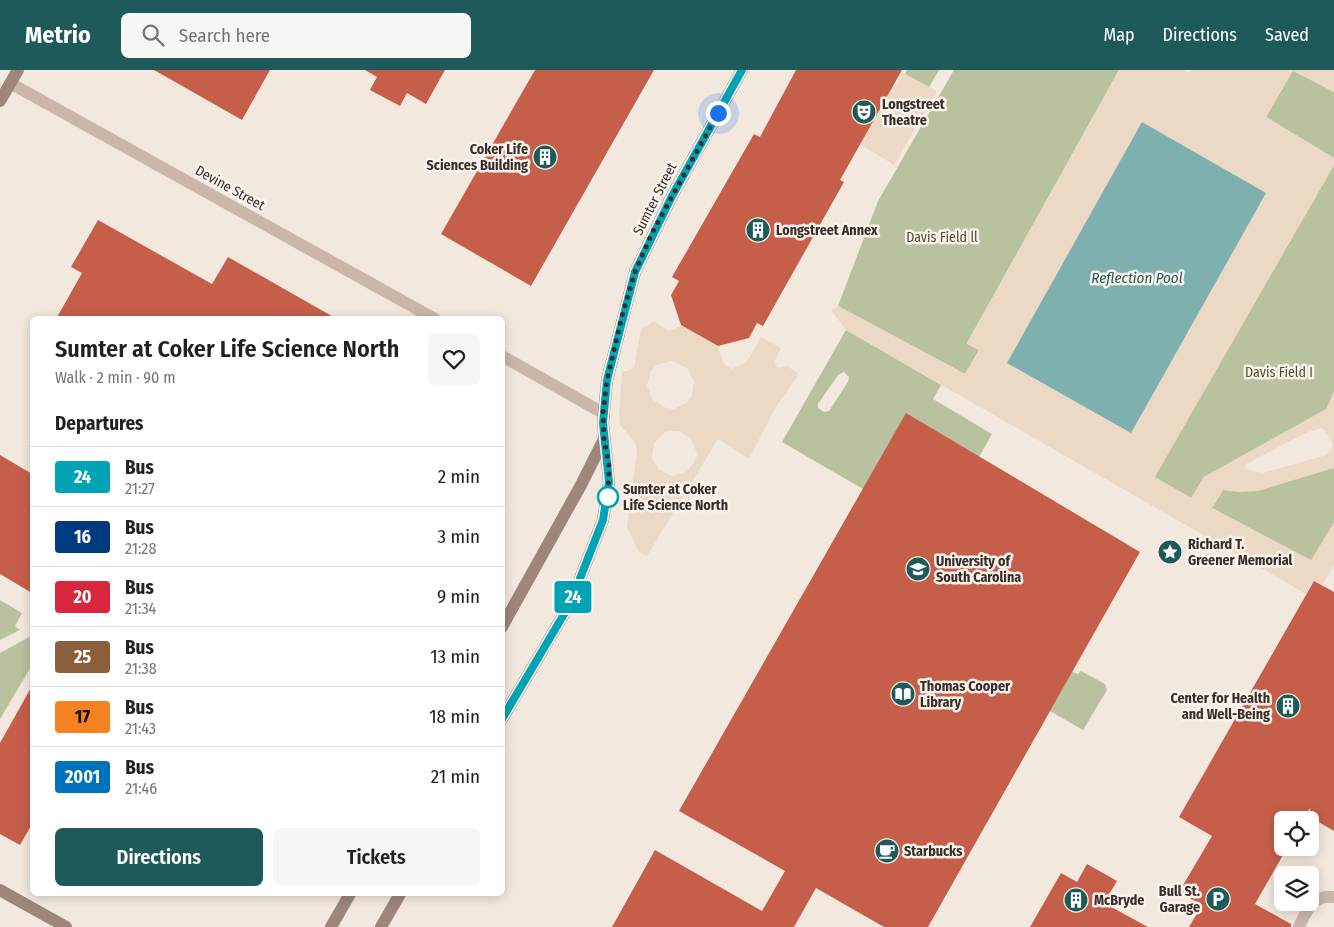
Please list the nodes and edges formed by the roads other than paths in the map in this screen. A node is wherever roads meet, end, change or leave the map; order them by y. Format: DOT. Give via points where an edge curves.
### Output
graph roads {
  1 [pos="18,70"];
  2 [pos="742,70"];
  3 [pos="10,84"];
  4 [pos="1,98"];
  5 [pos="430,316"];
  6 [pos="505,358"];
  7 [pos="603,413"];
  8 [pos="604,439"];
  9 [pos="505,622"];
  10 [pos="505,714"];
  11 [pos="0,890"];
  12 [pos="349,896"];
  13 [pos="399,896"];
  14 [pos="1334,897"];
  15 [pos="66,927"];
  16 [pos="331,927"];
  17 [pos="381,927"];
  18 [pos="1299,927"];
  1 -- 3 [label="street"];
  2 -- 7 [label="street, Sumter Street" via="672,196 635,272 607,380"];
  3 -- 4 [label="street"];
  3 -- 5 [label="lane, Devine Street"];
  6 -- 7 [label="lane"];
  7 -- 8 [label="street, Sumter Street"];
  8 -- 9 [label="street, Sumter Street"];
  8 -- 10 [label="street, Sumter Street" via="609,466 608,499 595,543 570,604"];
  11 -- 15 [label="street"];
  12 -- 16 [label="street"];
  13 -- 17 [label="street"];
  14 -- 18 [label="lane" via="1313,901"];
}
